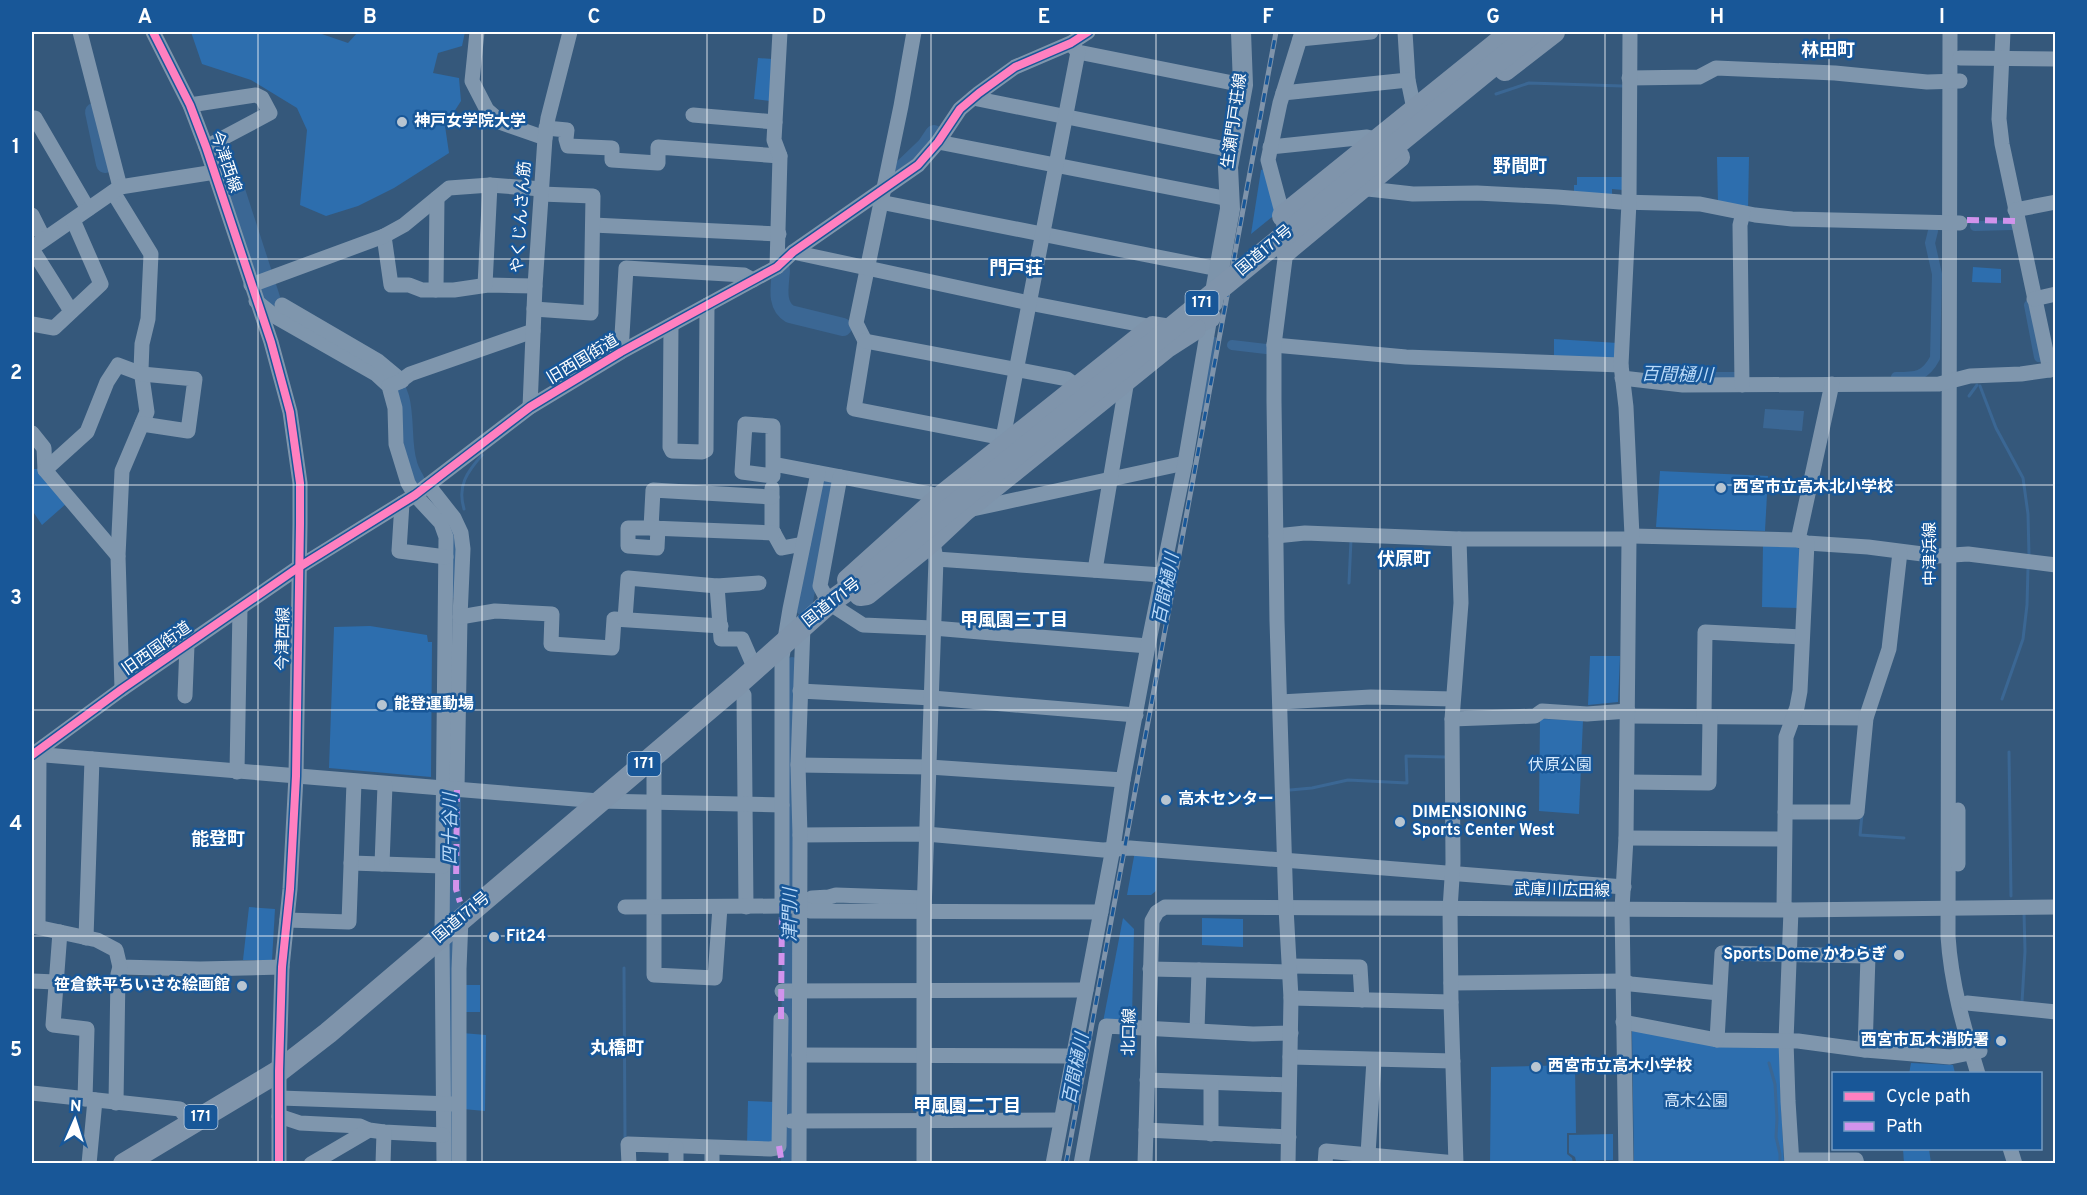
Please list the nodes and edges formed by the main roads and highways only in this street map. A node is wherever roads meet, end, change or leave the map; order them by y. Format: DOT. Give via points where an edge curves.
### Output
graph roads {
  1 [pos="1241,32"];
  2 [pos="1534,32"];
  3 [pos="1554,32"];
  4 [pos="1501,35"];
  5 [pos="1283,216"];
  6 [pos="1286,251"];
  7 [pos="1210,317"];
  8 [pos="1162,335"];
  9 [pos="829,603"];
  10 [pos="124,1164"];
  1 -- 7 [label="main road, 生瀬門戸荘線" via="1243,84 1228,177 1230,209"];
  2 -- 9 [label="highway, 国道171号 / 171, bridge" via="870,574"];
  3 -- 6 [label="highway"];
  4 -- 5 [label="highway"];
  7 -- 8 [label="highway, 171"];
  8 -- 9 [label="highway, 171" via="1114,358 1005,441 852,574"];
  8 -- 9 [label="highway, 171" via="1128,380 964,511 933,551 867,594"];
  9 -- 10 [label="highway, 国道171号 / 171" via="328,1033 279,1071"];
}
